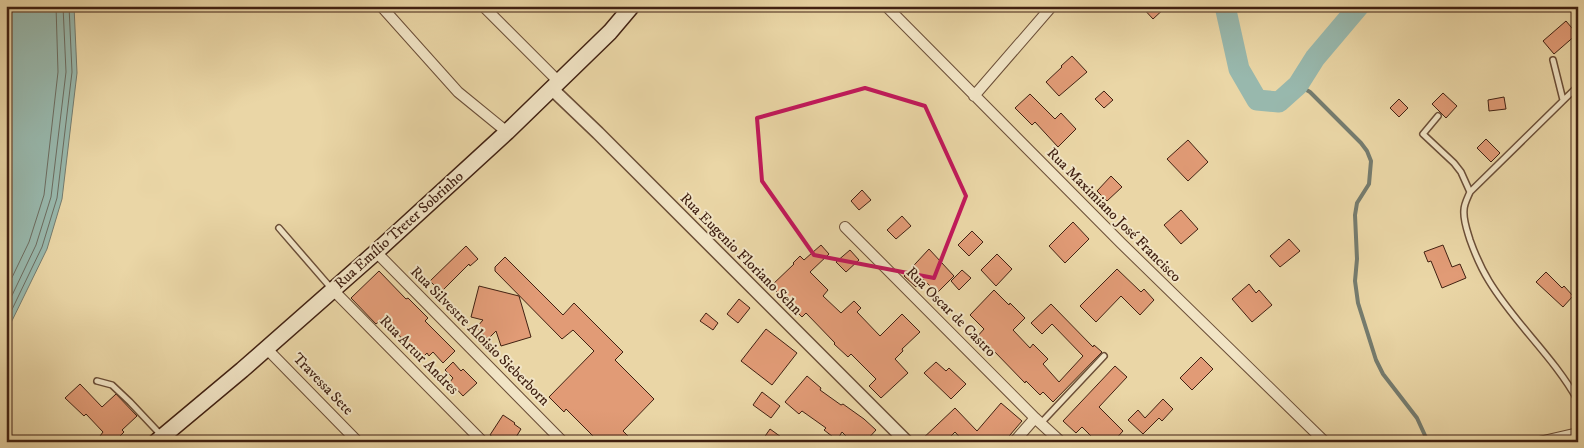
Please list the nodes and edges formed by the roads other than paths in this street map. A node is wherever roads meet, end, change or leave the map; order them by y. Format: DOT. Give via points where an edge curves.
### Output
graph roads {
  1 [pos="381,6"];
  2 [pos="483,6"];
  3 [pos="632,6"];
  4 [pos="886,6"];
  5 [pos="1052,6"];
  6 [pos="1553,60"];
  7 [pos="556,86"];
  8 [pos="1578,86"];
  9 [pos="974,96"];
  10 [pos="1563,100"];
  11 [pos="1438,116"];
  12 [pos="507,132"];
  13 [pos="1470,192"];
  14 [pos="845,227"];
  15 [pos="279,228"];
  16 [pos="376,252"];
  17 [pos="333,290"];
  18 [pos="266,348"];
  19 [pos="1104,356"];
  20 [pos="97,381"];
  21 [pos="1578,401"];
  22 [pos="1038,420"];
  23 [pos="1578,432"];
  24 [pos="162,440"];
  25 [pos="358,442"];
  26 [pos="484,442"];
  27 [pos="563,442"];
  28 [pos="907,442"];
  29 [pos="1014,442"];
  30 [pos="1061,442"];
  31 [pos="1325,442"];
  32 [pos="1539,442"];
  1 -- 12 [label="street" via="458,92"];
  2 -- 7 [label="street"];
  3 -- 7 [label="main road, Rua Emílio Treter Sobrinho"];
  4 -- 9 [label="street, Rua Maximiano José Francisco"];
  5 -- 9 [label="street"];
  6 -- 10 [label="lane"];
  7 -- 12 [label="main road, Rua Emílio Treter Sobrinho"];
  7 -- 28 [label="street, Rua Eugenio Floriano Sehn" via="598,133"];
  8 -- 10 [label="lane"];
  9 -- 31 [label="street, Rua Maximiano José Francisco"];
  10 -- 13 [label="lane"];
  11 -- 13 [label="lane" via="1423,134 1454,163"];
  12 -- 16 [label="main road, Rua Emílio Treter Sobrinho"];
  13 -- 21 [label="lane" via="1464,210 1465,227 1476,258 1504,304 1552,361"];
  14 -- 22 [label="street, Rua Oscar de Castro"];
  15 -- 17 [label="lane"];
  16 -- 17 [label="main road, Rua Emílio Treter Sobrinho"];
  16 -- 27 [label="street, Rua Silvestre Aloisio Sieberborn"];
  17 -- 18 [label="main road, Rua Emílio Treter Sobrinho"];
  17 -- 26 [label="street, Rua Artur Andres"];
  18 -- 24 [label="main road, Rua Emílio Treter Sobrinho"];
  18 -- 25 [label="street, Travessa Sete"];
  19 -- 22 [label="lane"];
  20 -- 24 [label="lane" via="112,385"];
  22 -- 29 [label="street"];
  22 -- 30 [label="street, Rua Oscar de Castro"];
  23 -- 32 [label="street"];
}
